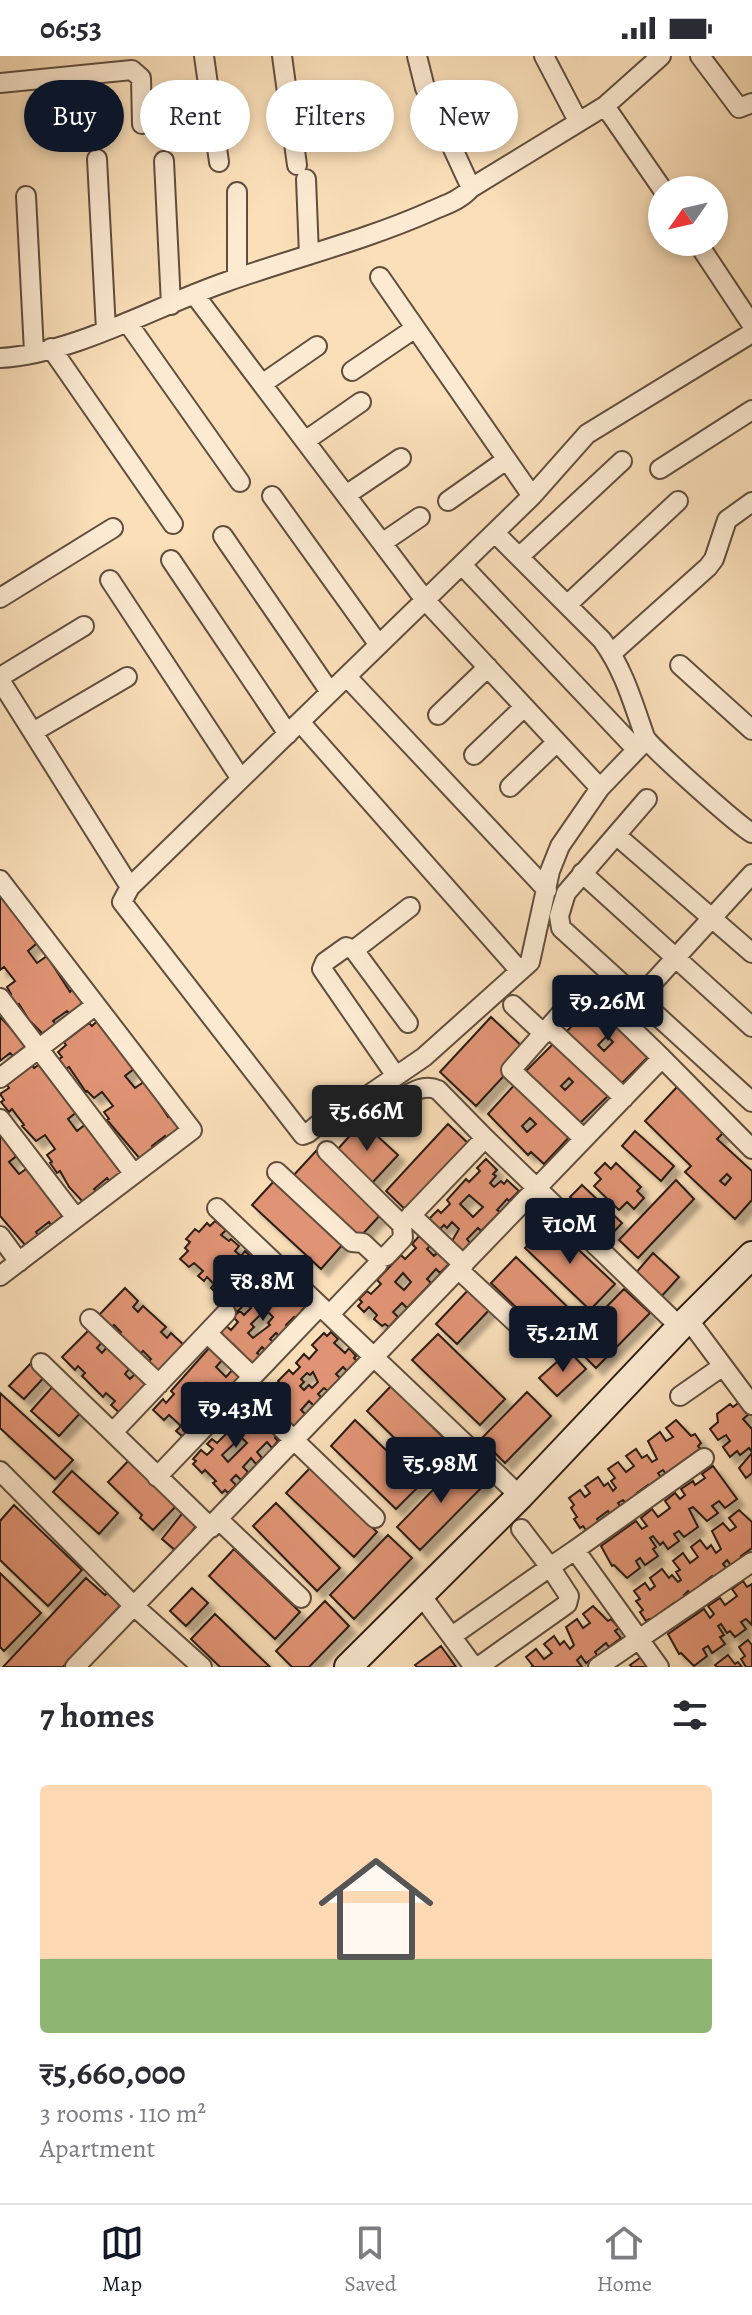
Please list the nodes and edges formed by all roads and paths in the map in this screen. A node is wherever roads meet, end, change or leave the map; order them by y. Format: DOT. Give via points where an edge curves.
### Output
graph roads {
  1 [pos="204,56"];
  2 [pos="282,56"];
  3 [pos="417,56"];
  4 [pos="544,56"];
  5 [pos="661,56"];
  6 [pos="700,56"];
  7 [pos="141,80"];
  8 [pos="285,80"];
  9 [pos="0,83"];
  10 [pos="752,103"];
  11 [pos="605,106"];
  12 [pos="578,121"];
  13 [pos="297,152"];
  14 [pos="97,159"];
  15 [pos="164,161"];
  16 [pos="219,162"];
  17 [pos="653,176"];
  18 [pos="471,188"];
  19 [pos="237,192"];
  20 [pos="26,196"];
  21 [pos="309,255"];
  22 [pos="706,256"];
  23 [pos="380,277"];
  24 [pos="237,278"];
  25 [pos="194,294"];
  26 [pos="171,305"];
  27 [pos="127,322"];
  28 [pos="752,325"];
  29 [pos="414,329"];
  30 [pos="106,330"];
  31 [pos="752,333"];
  32 [pos="317,346"];
  33 [pos="43,350"];
  34 [pos="0,358"];
  35 [pos="352,371"];
  36 [pos="262,384"];
  37 [pos="361,402"];
  38 [pos="752,410"];
  39 [pos="305,441"];
  40 [pos="401,458"];
  41 [pos="506,460"];
  42 [pos="622,461"];
  43 [pos="660,469"];
  44 [pos="240,482"];
  45 [pos="346,495"];
  46 [pos="272,496"];
  47 [pos="532,496"];
  48 [pos="448,501"];
  49 [pos="678,501"];
  50 [pos="752,502"];
  51 [pos="420,517"];
  52 [pos="173,524"];
  53 [pos="113,528"];
  54 [pos="495,533"];
  55 [pos="223,536"];
  56 [pos="382,543"];
  57 [pos="519,557"];
  58 [pos="171,560"];
  59 [pos="462,565"];
  60 [pos="110,580"];
  61 [pos="0,598"];
  62 [pos="425,600"];
  63 [pos="567,605"];
  64 [pos="84,626"];
  65 [pos="379,645"];
  66 [pos="612,653"];
  67 [pos="680,665"];
  68 [pos="488,667"];
  69 [pos="127,677"];
  70 [pos="347,677"];
  71 [pos="0,678"];
  72 [pos="330,692"];
  73 [pos="524,707"];
  74 [pos="438,715"];
  75 [pos="294,728"];
  76 [pos="752,730"];
  77 [pos="33,732"];
  78 [pos="557,742"];
  79 [pos="641,745"];
  80 [pos="474,755"];
  81 [pos="241,779"];
  82 [pos="510,787"];
  83 [pos="600,788"];
  84 [pos="647,799"];
  85 [pos="752,833"];
  86 [pos="616,835"];
  87 [pos="582,873"];
  88 [pos="750,878"];
  89 [pos="0,880"];
  90 [pos="130,887"];
  91 [pos="547,890"];
  92 [pos="410,907"];
  93 [pos="712,918"];
  94 [pos="354,950"];
  95 [pos="752,953"];
  96 [pos="676,957"];
  97 [pos="520,971"];
  98 [pos="0,998"];
  99 [pos="638,999"];
  100 [pos="96,1005"];
  101 [pos="513,1005"];
  102 [pos="408,1023"];
  103 [pos="752,1027"];
  104 [pos="547,1031"];
  105 [pos="39,1049"];
  106 [pos="662,1058"];
  107 [pos="396,1076"];
  108 [pos="0,1078"];
  109 [pos="624,1098"];
  110 [pos="752,1102"];
  111 [pos="0,1119"];
  112 [pos="376,1125"];
  113 [pos="485,1138"];
  114 [pos="584,1139"];
  115 [pos="752,1149"];
  116 [pos="327,1151"];
  117 [pos="277,1172"];
  118 [pos="134,1174"];
  119 [pos="538,1189"];
  120 [pos="217,1208"];
  121 [pos="76,1218"];
  122 [pos="407,1220"];
  123 [pos="0,1236"];
  124 [pos="752,1255"];
  125 [pos="19,1262"];
  126 [pos="378,1264"];
  127 [pos="462,1267"];
  128 [pos="0,1276"];
  129 [pos="325,1310"];
  130 [pos="226,1313"];
  131 [pos="90,1319"];
  132 [pos="684,1323"];
  133 [pos="207,1333"];
  134 [pos="529,1335"];
  135 [pos="374,1358"];
  136 [pos="41,1363"];
  137 [pos="723,1366"];
  138 [pos="247,1383"];
  139 [pos="159,1384"];
  140 [pos="680,1396"];
  141 [pos="751,1403"];
  142 [pos="113,1432"];
  143 [pos="295,1440"];
  144 [pos="704,1458"];
  145 [pos="0,1471"];
  146 [pos="157,1477"];
  147 [pos="520,1496"];
  148 [pos="375,1518"];
  149 [pos="215,1524"];
  150 [pos="521,1529"];
  151 [pos="575,1550"];
  152 [pos="752,1562"];
  153 [pos="550,1567"];
  154 [pos="421,1595"];
  155 [pos="301,1598"];
  156 [pos="134,1606"];
  157 [pos="452,1636"];
  158 [pos="640,1638"];
  159 [pos="75,1667"];
  160 [pos="202,1667"];
  161 [pos="348,1667"];
  162 [pos="476,1667"];
  163 [pos="598,1667"];
  164 [pos="659,1667"];
  1 -- 16 [label="street"];
  2 -- 8 [label="street"];
  3 -- 18 [label="street" via="425,88"];
  4 -- 12 [label="street"];
  5 -- 11 [label="street"];
  6 -- 10 [label="street" via="739,108"];
  7 -- 9 [label="street" via="132,70"];
  11 -- 12 [label="street"];
  11 -- 17 [label="street"];
  12 -- 18 [label="street"];
  13 -- 21 [label="street"];
  14 -- 30 [label="street"];
  15 -- 26 [label="street"];
  18 -- 21 [label="street" via="464,197 409,220"];
  19 -- 24 [label="street"];
  20 -- 33 [label="street"];
  21 -- 24 [label="street"];
  22 -- 28 [label="street"];
  23 -- 29 [label="street"];
  24 -- 25 [label="street"];
  25 -- 26 [label="street"];
  25 -- 36 [label="street"];
  26 -- 27 [label="street"];
  27 -- 30 [label="street"];
  27 -- 44 [label="street"];
  29 -- 35 [label="street"];
  29 -- 41 [label="street"];
  30 -- 33 [label="street"];
  31 -- 47 [label="street" via="587,434"];
  32 -- 36 [label="street"];
  33 -- 34 [label="street"];
  33 -- 52 [label="street"];
  36 -- 39 [label="street"];
  37 -- 39 [label="street"];
  38 -- 43 [label="street"];
  39 -- 45 [label="street"];
  40 -- 45 [label="street"];
  41 -- 47 [label="street"];
  41 -- 48 [label="street"];
  42 -- 57 [label="street"];
  45 -- 56 [label="street"];
  46 -- 65 [label="street"];
  47 -- 54 [label="street"];
  49 -- 63 [label="street"];
  50 -- 66 [label="street" via="727,520 708,567"];
  51 -- 56 [label="street"];
  53 -- 61 [label="street"];
  54 -- 57 [label="street"];
  54 -- 59 [label="street"];
  55 -- 72 [label="street"];
  56 -- 62 [label="street"];
  57 -- 63 [label="street"];
  58 -- 75 [label="street"];
  59 -- 62 [label="street"];
  59 -- 79 [label="street"];
  60 -- 81 [label="street"];
  62 -- 65 [label="street"];
  62 -- 68 [label="street"];
  63 -- 66 [label="street"];
  64 -- 71 [label="street"];
  65 -- 70 [label="street"];
  66 -- 79 [label="street" via="638,713"];
  67 -- 76 [label="street"];
  68 -- 73 [label="street"];
  68 -- 74 [label="street"];
  69 -- 77 [label="street"];
  70 -- 72 [label="street"];
  70 -- 91 [label="street"];
  71 -- 77 [label="street"];
  72 -- 75 [label="street"];
  73 -- 78 [label="street"];
  73 -- 80 [label="street"];
  75 -- 81 [label="street"];
  75 -- 97 [label="street"];
  77 -- 90 [label="street"];
  78 -- 82 [label="street"];
  78 -- 83 [label="street"];
  79 -- 83 [label="street"];
  79 -- 85 [label="street"];
  81 -- 90 [label="street"];
  83 -- 91 [label="street" via="560,846"];
  84 -- 86 [label="street"];
  86 -- 87 [label="street"];
  86 -- 93 [label="street"];
  87 -- 96 [label="street"];
  87 -- 99 [label="street" via="561,905 561,928"];
  88 -- 93 [label="street"];
  89 -- 100 [label="street"];
  90 -- 107 [label="street" via="122,902 303,1135"];
  91 -- 97 [label="street" via="530,962"];
  92 -- 94 [label="street"];
  93 -- 95 [label="street"];
  93 -- 96 [label="street"];
  94 -- 102 [label="street"];
  94 -- 107 [label="street" via="346,947 325,962 323,973"];
  96 -- 99 [label="street"];
  96 -- 103 [label="street"];
  97 -- 107 [label="street"];
  98 -- 105 [label="street"];
  99 -- 110 [label="street"];
  100 -- 105 [label="street"];
  100 -- 118 [label="street" via="192,1130"];
  101 -- 104 [label="street"];
  104 -- 106 [label="street" via="572,1001 591,991"];
  104 -- 109 [label="street"];
  104 -- 114 [label="street" via="511,1070"];
  105 -- 108 [label="street"];
  105 -- 118 [label="street"];
  106 -- 109 [label="street"];
  106 -- 115 [label="street"];
  109 -- 114 [label="street"];
  111 -- 121 [label="street"];
  112 -- 113 [label="street" via="413,1091 432,1087"];
  113 -- 119 [label="street"];
  113 -- 122 [label="street"];
  114 -- 119 [label="street"];
  116 -- 122 [label="street"];
  117 -- 122 [label="street" via="352,1242 363,1243 379,1258 403,1238"];
  118 -- 121 [label="street"];
  119 -- 127 [label="street"];
  119 -- 132 [label="street"];
  120 -- 129 [label="street"];
  121 -- 125 [label="street"];
  122 -- 127 [label="street"];
  123 -- 125 [label="street"];
  124 -- 132 [label="street"];
  125 -- 128 [label="street"];
  126 -- 129 [label="street"];
  127 -- 134 [label="street"];
  127 -- 135 [label="street"];
  129 -- 135 [label="street"];
  129 -- 138 [label="street"];
  130 -- 133 [label="street"];
  131 -- 139 [label="street"];
  132 -- 137 [label="street"];
  132 -- 147 [label="street"];
  133 -- 138 [label="street"];
  133 -- 139 [label="street"];
  135 -- 143 [label="street"];
  135 -- 147 [label="street"];
  136 -- 142 [label="street"];
  137 -- 140 [label="street"];
  137 -- 141 [label="street"];
  138 -- 143 [label="street"];
  138 -- 146 [label="street"];
  139 -- 142 [label="street"];
  142 -- 146 [label="street"];
  143 -- 148 [label="street"];
  143 -- 149 [label="street"];
  144 -- 151 [label="street"];
  145 -- 156 [label="street"];
  146 -- 149 [label="street"];
  147 -- 154 [label="street"];
  149 -- 155 [label="street"];
  149 -- 156 [label="street"];
  150 -- 153 [label="street"];
  151 -- 153 [label="street"];
  151 -- 158 [label="street"];
  152 -- 158 [label="street"];
  153 -- 157 [label="street"];
  153 -- 162 [label="street" via="569,1596 567,1604"];
  154 -- 157 [label="street"];
  154 -- 161 [label="street"];
  156 -- 159 [label="street"];
  156 -- 160 [label="street"];
  157 -- 162 [label="street"];
  158 -- 163 [label="street"];
  158 -- 164 [label="street"];
}
